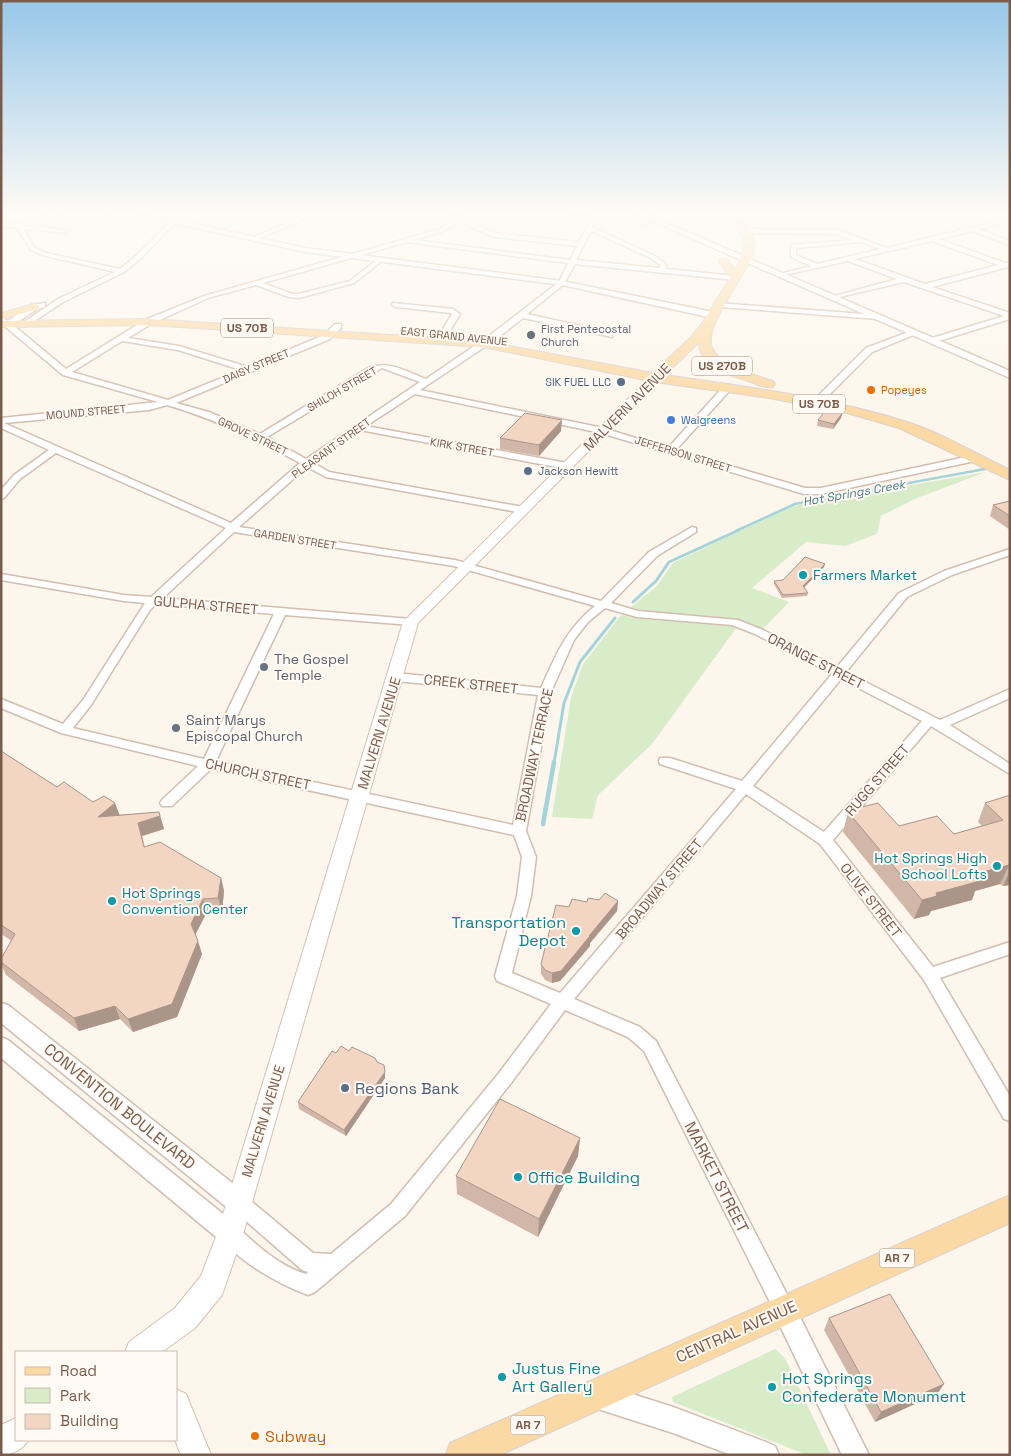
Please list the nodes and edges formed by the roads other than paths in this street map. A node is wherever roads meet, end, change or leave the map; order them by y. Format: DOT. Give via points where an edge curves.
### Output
graph roads {
  1 [pos="98,282"];
  2 [pos="255,282"];
  3 [pos="352,282"];
  4 [pos="554,282"];
  5 [pos="733,282"];
  6 [pos="798,282"];
  7 [pos="895,282"];
  8 [pos="910,282"];
  9 [pos="943,282"];
  10 [pos="562,283"];
  11 [pos="926,286"];
  12 [pos="834,298"];
  13 [pos="396,305"];
  14 [pos="720,305"];
  15 [pos="163,315"];
  16 [pos="522,315"];
  17 [pos="29,316"];
  18 [pos="877,317"];
  19 [pos="1010,317"];
  20 [pos="710,319"];
  21 [pos="3,320"];
  22 [pos="148,322"];
  23 [pos="334,330"];
  24 [pos="914,333"];
  25 [pos="609,335"];
  26 [pos="442,337"];
  27 [pos="122,339"];
  28 [pos="488,341"];
  29 [pos="932,341"];
  30 [pos="247,369"];
  31 [pos="66,372"];
  32 [pos="660,374"];
  33 [pos="1010,375"];
  34 [pos="427,382"];
  35 [pos="770,384"];
  36 [pos="728,387"];
  37 [pos="414,391"];
  38 [pos="819,399"];
  39 [pos="171,402"];
  40 [pos="1,421"];
  41 [pos="1,425"];
  42 [pos="357,427"];
  43 [pos="603,430"];
  44 [pos="261,437"];
  45 [pos="54,450"];
  46 [pos="671,450"];
  47 [pos="975,458"];
  48 [pos="308,462"];
  49 [pos="568,466"];
  50 [pos="1007,469"];
  51 [pos="1,496"];
  52 [pos="523,510"];
  53 [pos="232,528"];
  54 [pos="692,530"];
  55 [pos="1010,552"];
  56 [pos="468,565"];
  57 [pos="1,577"];
  58 [pos="154,601"];
  59 [pos="604,604"];
  60 [pos="281,611"];
  61 [pos="411,622"];
  62 [pos="838,673"];
  63 [pos="396,677"];
  64 [pos="545,692"];
  65 [pos="1010,693"];
  66 [pos="1,703"];
  67 [pos="934,722"];
  68 [pos="65,730"];
  69 [pos="665,761"];
  70 [pos="208,764"];
  71 [pos="1010,770"];
  72 [pos="745,787"];
  73 [pos="360,796"];
  74 [pos="167,803"];
  75 [pos="518,831"];
  76 [pos="825,840"];
  77 [pos="1010,948"];
  78 [pos="930,975"];
  79 [pos="503,976"];
  80 [pos="562,1002"];
  81 [pos="1,1011"];
  82 [pos="1,1046"];
  83 [pos="1010,1113"];
  84 [pos="238,1202"];
  85 [pos="1010,1209"];
  86 [pos="230,1234"];
  87 [pos="334,1264"];
  88 [pos="784,1309"];
  89 [pos="150,1349"];
  90 [pos="594,1395"];
  91 [pos="178,1409"];
  92 [pos="15,1434"];
  93 [pos="1,1443"];
  94 [pos="196,1455"];
  95 [pos="462,1455"];
  96 [pos="766,1455"];
  97 [pos="856,1455"];
  1 -- 17 [label="street"];
  2 -- 3 [label="street" via="290,296 299,296"];
  2 -- 15 [label="street"];
  4 -- 10 [label="street"];
  5 -- 14 [label="main road, MALVERN AVENUE / US 270B"];
  6 -- 12 [label="street"];
  7 -- 12 [label="street"];
  8 -- 11 [label="street"];
  9 -- 11 [label="street"];
  10 -- 16 [label="street, PLEASANT STREET"];
  10 -- 20 [label="street"];
  11 -- 19 [label="street"];
  12 -- 18 [label="street"];
  13 -- 26 [label="street" via="453,311 456,314"];
  14 -- 18 [label="street"];
  14 -- 20 [label="main road, MALVERN AVENUE / US 270B"];
  15 -- 17 [label="main road, EAST GRAND AVENUE / US 70B"];
  15 -- 22 [label="street"];
  15 -- 23 [label="main road, EAST GRAND AVENUE / US 70B"];
  16 -- 25 [label="street"];
  16 -- 28 [label="street, PLEASANT STREET"];
  17 -- 21 [label="main road, EAST GRAND AVENUE / US 70B"];
  17 -- 21 [label="main road"];
  17 -- 22 [label="main road, EAST GRAND AVENUE / US 70B"];
  18 -- 24 [label="street"];
  19 -- 29 [label="street"];
  20 -- 32 [label="main road, MALVERN AVENUE / US 270B"];
  20 -- 35 [label="main road, US 270B" via="705,349 717,363 736,374"];
  21 -- 31 [label="street, GROVE STREET"];
  22 -- 23 [label="main road, EAST GRAND AVENUE / US 70B"];
  22 -- 27 [label="street"];
  23 -- 26 [label="main road, EAST GRAND AVENUE / US 70B"];
  23 -- 30 [label="street, DAISY STREET"];
  24 -- 29 [label="street"];
  24 -- 38 [label="street" via="869,350"];
  26 -- 28 [label="main road, EAST GRAND AVENUE / US 70B"];
  27 -- 30 [label="street" via="179,348"];
  27 -- 31 [label="street"];
  28 -- 32 [label="main road, EAST GRAND AVENUE / US 70B"];
  28 -- 34 [label="street, PLEASANT STREET"];
  29 -- 33 [label="street"];
  30 -- 39 [label="street, DAISY STREET"];
  31 -- 39 [label="street, GROVE STREET"];
  32 -- 35 [label="main road, EAST GRAND AVENUE / US 70B"];
  32 -- 36 [label="main road, EAST GRAND AVENUE / US 70B"];
  32 -- 43 [label="main road, MALVERN AVENUE"];
  34 -- 37 [label="street, PLEASANT STREET"];
  34 -- 44 [label="street, SHILOH STREET" via="380,366"];
  35 -- 38 [label="main road, EAST GRAND AVENUE / US 70B"];
  36 -- 38 [label="main road, EAST GRAND AVENUE / US 70B"];
  36 -- 46 [label="street"];
  37 -- 42 [label="street, PLEASANT STREET"];
  37 -- 43 [label="street, JEFFERSON STREET"];
  38 -- 47 [label="main road, EAST GRAND AVENUE / US 70B" via="904,426"];
  38 -- 50 [label="main road, EAST GRAND AVENUE / US 70B" via="886,409 924,422 957,435"];
  39 -- 40 [label="street, MOUND STREET" via="149,407"];
  39 -- 44 [label="street, GROVE STREET"];
  41 -- 45 [label="street, GARDEN STREET"];
  42 -- 48 [label="street, PLEASANT STREET"];
  42 -- 49 [label="street, KIRK STREET"];
  43 -- 46 [label="street, JEFFERSON STREET"];
  43 -- 49 [label="main road, MALVERN AVENUE"];
  44 -- 48 [label="street, GROVE STREET"];
  45 -- 51 [label="street" via="17,477"];
  45 -- 53 [label="street, GARDEN STREET"];
  46 -- 47 [label="street, JEFFERSON STREET" via="804,491 821,491"];
  47 -- 50 [label="main road, US 70B"];
  48 -- 52 [label="street, GROVE STREET" via="326,474"];
  48 -- 53 [label="street, PLEASANT STREET"];
  49 -- 52 [label="main road, MALVERN AVENUE"];
  52 -- 56 [label="main road, MALVERN AVENUE"];
  53 -- 56 [label="street, GARDEN STREET"];
  53 -- 58 [label="street, PLEASANT STREET"];
  54 -- 59 [label="street, BROADWAY TERRACE" via="653,554"];
  55 -- 62 [label="street, BROADWAY STREET" via="948,573 903,595"];
  56 -- 59 [label="street, GARDEN STREET"];
  56 -- 61 [label="main road, MALVERN AVENUE"];
  57 -- 58 [label="street, GULPHA STREET"];
  58 -- 60 [label="street, GULPHA STREET"];
  58 -- 68 [label="street, PLEASANT STREET" via="146,608 87,702"];
  59 -- 62 [label="street, ORANGE STREET" via="646,616 734,622"];
  59 -- 64 [label="street, BROADWAY TERRACE" via="584,620 569,640"];
  60 -- 61 [label="street, GULPHA STREET"];
  60 -- 70 [label="street"];
  61 -- 63 [label="main road, MALVERN AVENUE"];
  62 -- 67 [label="street, ORANGE STREET"];
  62 -- 72 [label="street, BROADWAY STREET"];
  63 -- 64 [label="street, CREEK STREET"];
  63 -- 73 [label="main road, MALVERN AVENUE"];
  64 -- 75 [label="street, BROADWAY TERRACE"];
  65 -- 67 [label="street, RUGG STREET"];
  66 -- 68 [label="street, CHURCH STREET"];
  67 -- 71 [label="street, ORANGE STREET"];
  67 -- 76 [label="street, RUGG STREET"];
  68 -- 70 [label="street, CHURCH STREET"];
  69 -- 72 [label="street, OLIVE STREET"];
  70 -- 73 [label="street, CHURCH STREET"];
  70 -- 74 [label="street"];
  72 -- 76 [label="street, OLIVE STREET"];
  72 -- 80 [label="street, BROADWAY STREET"];
  73 -- 75 [label="street, CHURCH STREET"];
  73 -- 84 [label="main road, MALVERN AVENUE"];
  75 -- 79 [label="street, BROADWAY TERRACE" via="529,857 524,896"];
  76 -- 78 [label="street, OLIVE STREET"];
  77 -- 78 [label="street"];
  78 -- 83 [label="street, OLIVE STREET"];
  79 -- 80 [label="street, MARKET STREET"];
  80 -- 87 [label="street, BROADWAY STREET" via="398,1210"];
  80 -- 88 [label="street, MARKET STREET" via="634,1032 650,1046"];
  81 -- 84 [label="street, CONVENTION BOULEVARD"];
  82 -- 86 [label="street, CONVENTION BOULEVARD"];
  84 -- 86 [label="main road, MALVERN AVENUE"];
  84 -- 87 [label="street" via="309,1263"];
  85 -- 88 [label="main road, CENTRAL AVENUE / AR 7"];
  86 -- 87 [label="street, BROADWAY STREET" via="276,1273 308,1285"];
  86 -- 89 [label="main road, MALVERN AVENUE" via="212,1285 185,1318"];
  88 -- 90 [label="main road, CENTRAL AVENUE / AR 7"];
  88 -- 97 [label="street, MARKET STREET"];
  90 -- 95 [label="main road, CENTRAL AVENUE / AR 7"];
  90 -- 96 [label="street"];
  91 -- 94 [label="main road"];
  92 -- 93 [label="main road"];
}
